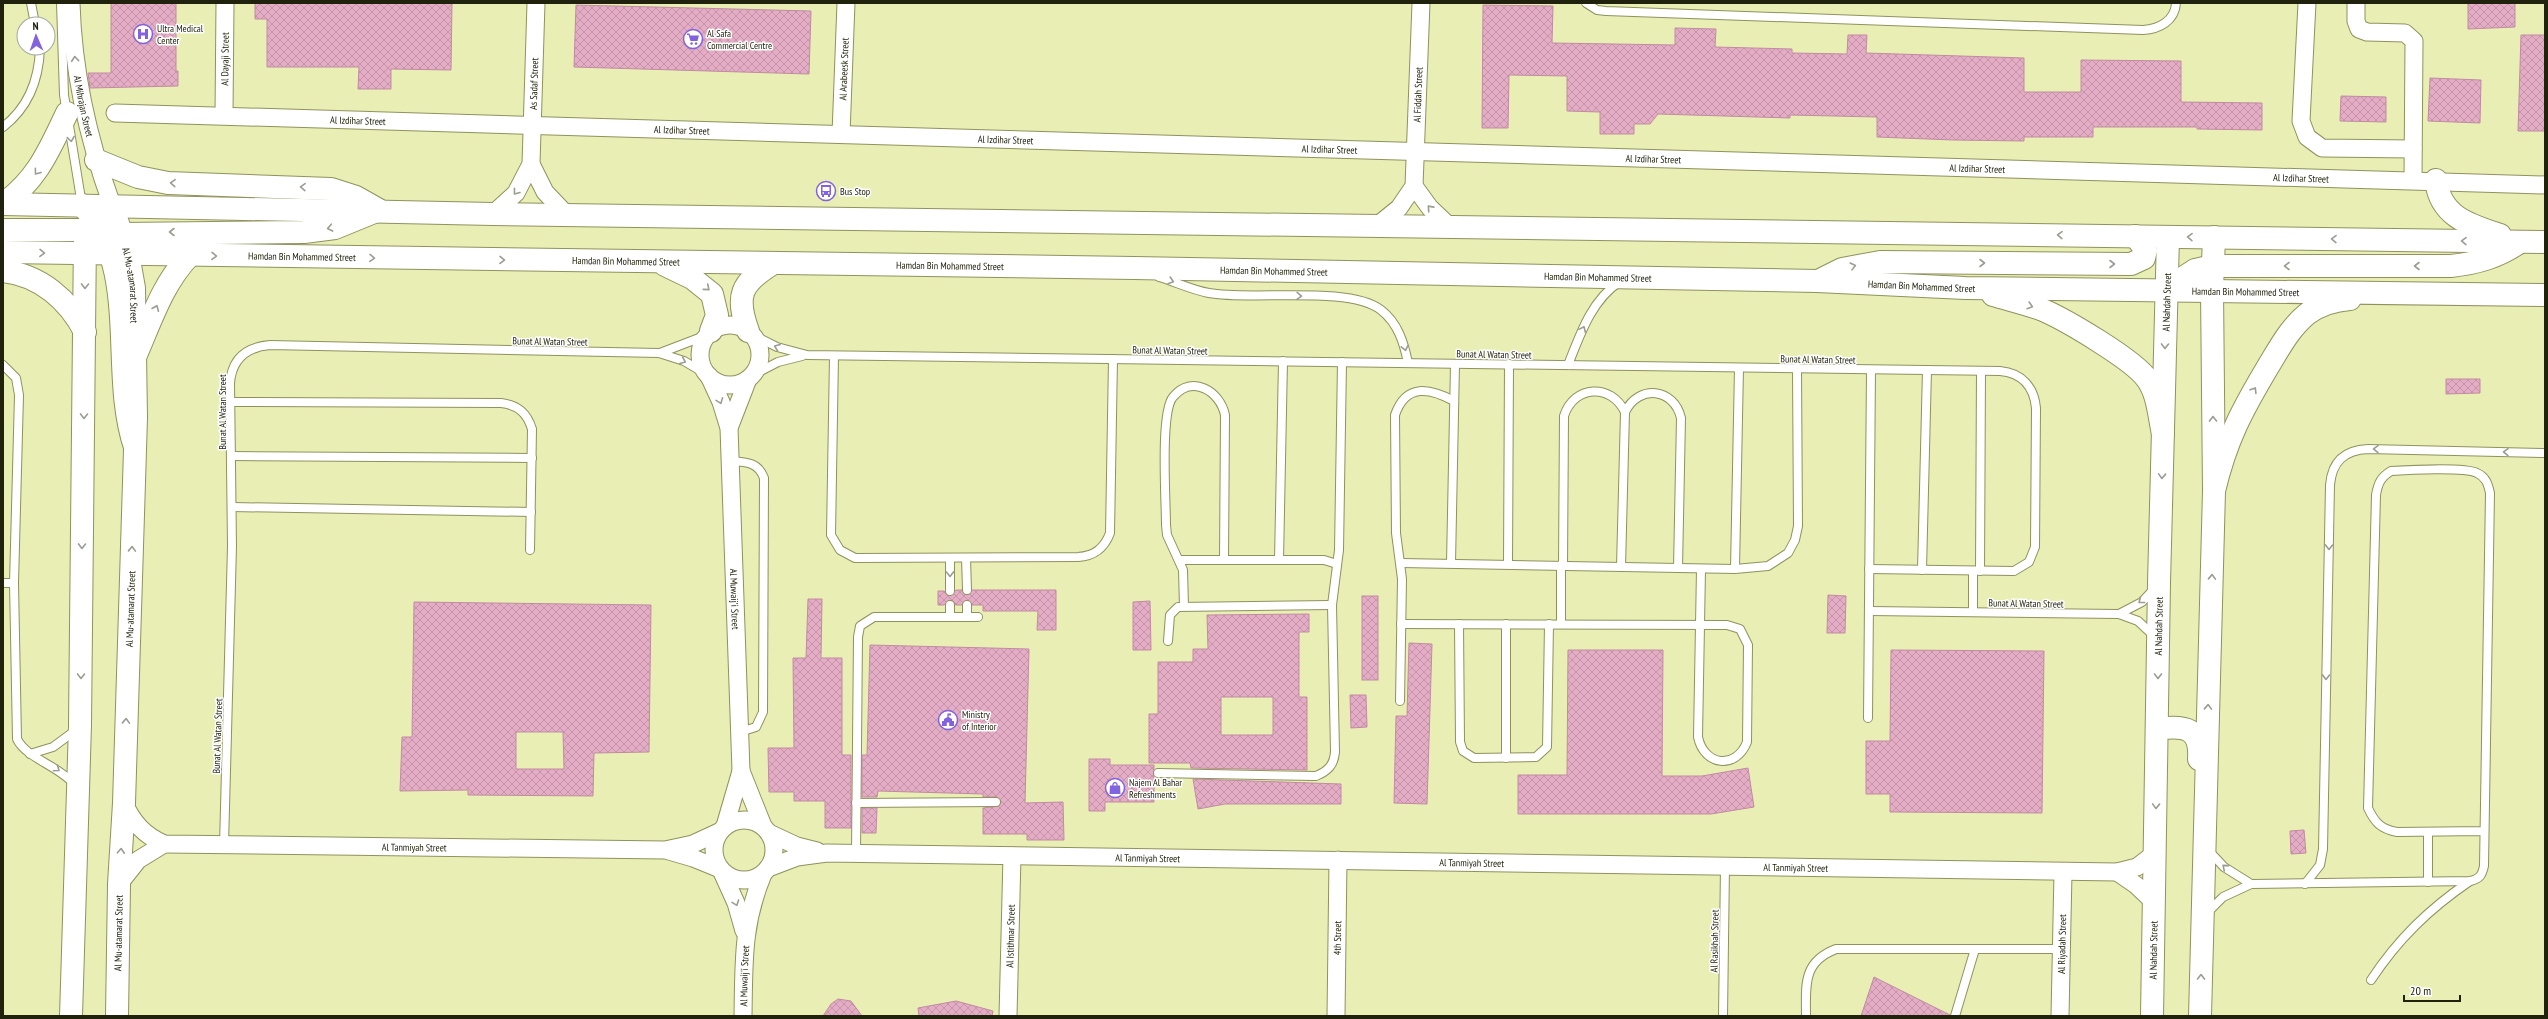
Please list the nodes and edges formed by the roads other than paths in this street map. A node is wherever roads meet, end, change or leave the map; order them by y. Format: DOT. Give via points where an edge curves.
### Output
graph roads {
  1 [pos="31,3"];
  2 [pos="61,3"];
  3 [pos="72,3"];
  4 [pos="225,3"];
  5 [pos="536,3"];
  6 [pos="846,3"];
  7 [pos="1421,3"];
  8 [pos="1586,3"];
  9 [pos="2176,3"];
  10 [pos="2307,3"];
  11 [pos="2356,3"];
  12 [pos="33,16"];
  13 [pos="40,56"];
  14 [pos="67,113"];
  15 [pos="115,113"];
  16 [pos="224,115"];
  17 [pos="532,125"];
  18 [pos="3,127"];
  19 [pos="841,134"];
  20 [pos="2413,149"];
  21 [pos="1415,152"];
  22 [pos="96,160"];
  23 [pos="531,164"];
  24 [pos="2413,180"];
  25 [pos="2436,180"];
  26 [pos="2545,185"];
  27 [pos="1414,186"];
  28 [pos="3,204"];
  29 [pos="82,205"];
  30 [pos="112,205"];
  31 [pos="379,210"];
  32 [pos="493,214"];
  33 [pos="566,214"];
  34 [pos="1378,225"];
  35 [pos="1449,226"];
  36 [pos="3,230"];
  37 [pos="2135,236"];
  38 [pos="2168,237"];
  39 [pos="2214,237"];
  40 [pos="108,239"];
  41 [pos="2520,242"];
  42 [pos="2545,242"];
  43 [pos="3,252"];
  44 [pos="86,254"];
  45 [pos="190,255"];
  46 [pos="660,263"];
  47 [pos="772,264"];
  48 [pos="2213,266"];
  49 [pos="1134,268"];
  50 [pos="3,271"];
  51 [pos="1623,279"];
  52 [pos="1817,281"];
  53 [pos="1965,288"];
  54 [pos="2166,289"];
  55 [pos="2212,290"];
  56 [pos="2414,293"];
  57 [pos="2545,295"];
  58 [pos="84,332"];
  59 [pos="749,332"];
  60 [pos="709,333"];
  61 [pos="659,353"];
  62 [pos="807,355"];
  63 [pos="834,356"];
  64 [pos="135,357"];
  65 [pos="1113,359"];
  66 [pos="1283,361"];
  67 [pos="1342,362"];
  68 [pos="1408,363"];
  69 [pos="1455,364"];
  70 [pos="1509,364"];
  71 [pos="3,365"];
  72 [pos="1568,366"];
  73 [pos="1739,368"];
  74 [pos="1797,368"];
  75 [pos="1871,370"];
  76 [pos="1928,370"];
  77 [pos="1981,371"];
  78 [pos="707,375"];
  79 [pos="749,377"];
  80 [pos="1454,401"];
  81 [pos="231,402"];
  82 [pos="1625,412"];
  83 [pos="729,428"];
  84 [pos="2163,434"];
  85 [pos="135,447"];
  86 [pos="2545,453"];
  87 [pos="232,456"];
  88 [pos="532,458"];
  89 [pos="730,461"];
  90 [pos="2214,491"];
  91 [pos="232,507"];
  92 [pos="531,512"];
  93 [pos="530,550"];
  94 [pos="950,558"];
  95 [pos="966,558"];
  96 [pos="1180,560"];
  97 [pos="1224,560"];
  98 [pos="1279,560"];
  99 [pos="1401,563"];
  100 [pos="1451,563"];
  101 [pos="1337,564"];
  102 [pos="1508,564"];
  103 [pos="1562,566"];
  104 [pos="1621,567"];
  105 [pos="1678,568"];
  106 [pos="1702,569"];
  107 [pos="1735,569"];
  108 [pos="1869,569"];
  109 [pos="1922,570"];
  110 [pos="1977,571"];
  111 [pos="3,583"];
  112 [pos="14,583"];
  113 [pos="2159,583"];
  114 [pos="967,590"];
  115 [pos="950,591"];
  116 [pos="950,605"];
  117 [pos="967,605"];
  118 [pos="1332,605"];
  119 [pos="1184,606"];
  120 [pos="1869,611"];
  121 [pos="1973,612"];
  122 [pos="2119,614"];
  123 [pos="950,617"];
  124 [pos="967,617"];
  125 [pos="978,617"];
  126 [pos="1401,624"];
  127 [pos="1459,624"];
  128 [pos="1506,624"];
  129 [pos="1549,624"];
  130 [pos="1561,624"];
  131 [pos="1700,625"];
  132 [pos="1168,641"];
  133 [pos="2158,642"];
  134 [pos="1400,701"];
  135 [pos="1868,718"];
  136 [pos="80,725"];
  137 [pos="2158,729"];
  138 [pos="740,732"];
  139 [pos="30,754"];
  140 [pos="1506,758"];
  141 [pos="741,771"];
  142 [pos="1158,773"];
  143 [pos="78,790"];
  144 [pos="996,802"];
  145 [pos="124,803"];
  146 [pos="856,803"];
  147 [pos="722,829"];
  148 [pos="766,829"];
  149 [pos="2484,831"];
  150 [pos="2428,832"];
  151 [pos="164,844"];
  152 [pos="2204,844"];
  153 [pos="224,845"];
  154 [pos="665,850"];
  155 [pos="827,853"];
  156 [pos="856,853"];
  157 [pos="2154,854"];
  158 [pos="1012,856"];
  159 [pos="1338,860"];
  160 [pos="1725,866"];
  161 [pos="2203,870"];
  162 [pos="721,871"];
  163 [pos="766,871"];
  164 [pos="2063,872"];
  165 [pos="2117,872"];
  166 [pos="2470,881"];
  167 [pos="2428,882"];
  168 [pos="119,884"];
  169 [pos="2251,884"];
  170 [pos="2305,884"];
  171 [pos="2153,901"];
  172 [pos="2202,918"];
  173 [pos="745,935"];
  174 [pos="1975,949"];
  175 [pos="2062,949"];
  176 [pos="2371,980"];
  177 [pos="71,1016"];
  178 [pos="117,1016"];
  179 [pos="743,1016"];
  180 [pos="1008,1016"];
  181 [pos="1336,1016"];
  182 [pos="1723,1016"];
  183 [pos="1806,1016"];
  184 [pos="1955,1016"];
  185 [pos="2060,1016"];
  186 [pos="2152,1016"];
  187 [pos="2200,1016"];
  1 -- 12 [label="lane"];
  2 -- 14 [label="lane" via="62,69"];
  22 -- 3 [label="street, Al Mihrajan Street, one-way" via="79,90"];
  4 -- 16 [label="street, Al Dayaji Street"];
  5 -- 17 [label="street, As Sadaf Street"];
  6 -- 19 [label="street, Al Arabeesk Street"];
  7 -- 21 [label="street, Al Fiddah Street"];
  8 -- 9 [label="lane" via="1597,10 1606,11 2143,30 2154,29 2164,24 2172,17"];
  10 -- 20 [label="street" via="2301,121 2307,137 2322,148"];
  11 -- 20 [label="street" via="2356,21 2359,29 2367,32 2405,33 2414,41"];
  13 -- 18 [label="lane" via="34,87 24,106"];
  14 -- 28 [label="main road, one-way" via="42,165 25,186"];
  14 -- 29 [label="lane, one-way"];
  15 -- 16 [label="street, Al Izdihar Street"];
  16 -- 17 [label="street, Al Izdihar Street"];
  17 -- 19 [label="street, Al Izdihar Street"];
  17 -- 23 [label="street, As Sadaf Street"];
  19 -- 21 [label="street, Al Izdihar Street"];
  20 -- 24 [label="street"];
  21 -- 24 [label="street, Al Izdihar Street"];
  21 -- 27 [label="street, Al Fiddah Street"];
  22 -- 30 [label="street, Al Mihrajan Street"];
  31 -- 22 [label="main road, one-way" via="356,196 331,189 168,183 138,177"];
  23 -- 32 [label="street, As Sadaf Street, one-way" via="516,193"];
  23 -- 33 [label="street, As Sadaf Street" via="545,192"];
  24 -- 25 [label="street, Al Izdihar Street"];
  25 -- 26 [label="street, Al Izdihar Street"];
  25 -- 41 [label="main road" via="2441,200 2456,218"];
  27 -- 34 [label="street" via="1399,208"];
  35 -- 27 [label="street, one-way" via="1430,208"];
  28 -- 29 [label="main road"];
  29 -- 30 [label="main road"];
  29 -- 40 [label="main road"];
  30 -- 31 [label="main road"];
  30 -- 40 [label="main road" via="105,220"];
  31 -- 32 [label="main road"];
  31 -- 40 [label="main road, one-way" via="351,223 312,231"];
  32 -- 33 [label="main road"];
  33 -- 34 [label="main road"];
  34 -- 35 [label="main road"];
  37 -- 35 [label="main road, one-way"];
  36 -- 40 [label="main road"];
  37 -- 38 [label="main road"];
  52 -- 37 [label="main road, one-way" via="1842,269 1880,262 2131,264 2144,258 2146,250"];
  39 -- 38 [label="main road, one-way"];
  38 -- 54 [label="main road, Al Nahdah Street"];
  41 -- 39 [label="main road, one-way"];
  39 -- 48 [label="main road"];
  40 -- 44 [label="main road, Hamdan Bin Mohammed Street"];
  40 -- 45 [label="main road, Hamdan Bin Mohammed Street"];
  40 -- 64 [label="main road, Al Mu-atamarat Street" via="134,288"];
  40 -- 85 [label="main road" via="119,302 127,418"];
  41 -- 42 [label="main road"];
  41 -- 48 [label="main road, one-way" via="2501,255 2477,263 2451,266"];
  43 -- 44 [label="main road, Hamdan Bin Mohammed Street, one-way"];
  44 -- 58 [label="main road, one-way"];
  45 -- 46 [label="main road, Hamdan Bin Mohammed Street, one-way"];
  64 -- 45 [label="main road, one-way" via="162,292"];
  46 -- 47 [label="main road, Hamdan Bin Mohammed Street"];
  46 -- 60 [label="main road, one-way" via="692,278 712,294 717,315"];
  47 -- 49 [label="main road, Hamdan Bin Mohammed Street"];
  47 -- 59 [label="main road" via="753,277 742,292 741,311"];
  48 -- 54 [label="main road" via="2195,270"];
  48 -- 55 [label="main road"];
  49 -- 51 [label="main road, Hamdan Bin Mohammed Street"];
  49 -- 68 [label="lane, one-way" via="1209,293 1349,298 1380,310 1396,328 1403,341"];
  50 -- 58 [label="main road" via="32,279 54,293 72,311"];
  51 -- 52 [label="main road, Hamdan Bin Mohammed Street"];
  72 -- 51 [label="lane, one-way" via="1594,308 1612,287"];
  52 -- 53 [label="main road, Hamdan Bin Mohammed Street"];
  53 -- 54 [label="main road, Hamdan Bin Mohammed Street"];
  53 -- 84 [label="main road, one-way" via="2044,311 2132,363 2147,379 2153,391"];
  54 -- 55 [label="main road, Hamdan Bin Mohammed Street"];
  54 -- 84 [label="main road, Al Nahdah Street, one-way"];
  55 -- 56 [label="main road, Hamdan Bin Mohammed Street"];
  90 -- 55 [label="main road, one-way"];
  56 -- 57 [label="main road, Hamdan Bin Mohammed Street"];
  90 -- 56 [label="main road, one-way" via="2221,459 2235,422 2292,329 2308,313 2329,303 2348,299"];
  58 -- 136 [label="main road, one-way"];
  59 -- 60 [label="street" via="729,325"];
  62 -- 59 [label="lane, Bunat Al Watan Street, one-way" via="777,347"];
  59 -- 79 [label="street" via="759,349 759,358"];
  60 -- 61 [label="lane, Bunat Al Watan Street"];
  60 -- 78 [label="street" via="702,344 700,354"];
  61 -- 78 [label="lane, Bunat Al Watan Street, one-way" via="684,361"];
  61 -- 81 [label="lane, Bunat Al Watan Street" via="258,346 241,355 231,371"];
  62 -- 63 [label="lane, Bunat Al Watan Street"];
  62 -- 79 [label="lane, Bunat Al Watan Street" via="778,362"];
  63 -- 65 [label="lane, Bunat Al Watan Street"];
  63 -- 94 [label="lane" via="830,527 834,543 846,555 855,558"];
  64 -- 85 [label="main road, Al Mu-atamarat Street"];
  65 -- 66 [label="lane, Bunat Al Watan Street"];
  65 -- 95 [label="lane" via="1111,525 1110,534 1102,548 1087,557"];
  66 -- 67 [label="lane, Bunat Al Watan Street"];
  66 -- 98 [label="lane"];
  67 -- 68 [label="lane, Bunat Al Watan Street"];
  67 -- 101 [label="lane" via="1340,542"];
  68 -- 69 [label="lane, Bunat Al Watan Street"];
  69 -- 70 [label="lane, Bunat Al Watan Street"];
  69 -- 80 [label="lane"];
  70 -- 72 [label="lane, Bunat Al Watan Street"];
  70 -- 102 [label="lane"];
  71 -- 112 [label="lane" via="11,372 19,386"];
  72 -- 73 [label="lane, Bunat Al Watan Street"];
  73 -- 74 [label="lane, Bunat Al Watan Street"];
  73 -- 107 [label="lane"];
  74 -- 75 [label="lane, Bunat Al Watan Street"];
  74 -- 107 [label="lane" via="1798,526 1795,540 1788,553 1768,566"];
  75 -- 76 [label="lane, Bunat Al Watan Street"];
  75 -- 108 [label="lane"];
  76 -- 77 [label="lane, Bunat Al Watan Street"];
  76 -- 109 [label="lane"];
  77 -- 110 [label="lane"];
  77 -- 110 [label="lane, Bunat Al Watan Street" via="2018,375 2032,390 2036,408 2033,555 2022,568 2014,571"];
  78 -- 79 [label="street" via="716,381 732,385"];
  78 -- 83 [label="street, Al Muwaij'i Street, one-way" via="721,402"];
  79 -- 83 [label="street, Al Muwaij'i Street"];
  80 -- 99 [label="lane" via="1432,390 1420,390 1404,399 1395,415 1396,534"];
  80 -- 100 [label="lane"];
  81 -- 87 [label="lane, Bunat Al Watan Street"];
  81 -- 88 [label="lane" via="510,404 525,413 530,420"];
  82 -- 103 [label="lane" via="1622,405 1611,395 1596,391 1579,395 1567,408 1564,416"];
  82 -- 104 [label="lane"];
  82 -- 105 [label="lane" via="1635,398 1651,392 1667,396 1679,410 1681,418"];
  83 -- 89 [label="street, Al Muwaij'i Street"];
  84 -- 113 [label="main road, Al Nahdah Street, one-way"];
  145 -- 85 [label="main road, Al Mu-atamarat Street, one-way"];
  86 -- 170 [label="lane, one-way" via="2368,449 2345,454 2336,463 2330,485 2323,849 2320,865"];
  87 -- 88 [label="lane"];
  87 -- 91 [label="lane, Bunat Al Watan Street"];
  88 -- 92 [label="lane"];
  89 -- 138 [label="street, Al Muwaij'i Street"];
  89 -- 138 [label="lane" via="752,463 758,467 764,478 763,712 756,727"];
  152 -- 90 [label="main road, one-way"];
  91 -- 92 [label="lane"];
  91 -- 153 [label="lane, Bunat Al Watan Street"];
  92 -- 93 [label="lane"];
  94 -- 95 [label="lane"];
  94 -- 115 [label="lane, one-way"];
  95 -- 114 [label="lane"];
  96 -- 97 [label="lane"];
  96 -- 97 [label="lane" via="1166,535 1166,416 1173,397 1180,391 1200,386 1218,396 1225,415"];
  96 -- 119 [label="lane" via="1183,570"];
  97 -- 98 [label="lane"];
  98 -- 101 [label="lane" via="1324,560"];
  99 -- 100 [label="lane"];
  99 -- 126 [label="lane"];
  100 -- 102 [label="lane"];
  101 -- 118 [label="lane"];
  102 -- 103 [label="lane"];
  103 -- 104 [label="lane"];
  103 -- 130 [label="lane"];
  104 -- 105 [label="lane"];
  105 -- 106 [label="lane"];
  106 -- 107 [label="lane"];
  106 -- 131 [label="lane"];
  108 -- 109 [label="lane, Bunat Al Watan Street"];
  108 -- 120 [label="lane"];
  109 -- 110 [label="lane, Bunat Al Watan Street"];
  110 -- 121 [label="lane"];
  111 -- 112 [label="lane"];
  112 -- 139 [label="lane" via="17,739"];
  113 -- 122 [label="lane, Bunat Al Watan Street, one-way" via="2142,602"];
  113 -- 133 [label="main road, Al Nahdah Street"];
  116 -- 123 [label="lane"];
  117 -- 124 [label="lane"];
  118 -- 119 [label="lane"];
  118 -- 142 [label="lane" via="1335,752 1328,770 1316,776"];
  119 -- 132 [label="lane" via="1170,615"];
  120 -- 121 [label="lane, Bunat Al Watan Street"];
  120 -- 135 [label="lane"];
  121 -- 122 [label="lane, Bunat Al Watan Street"];
  122 -- 133 [label="lane, Bunat Al Watan Street" via="2142,624"];
  123 -- 124 [label="lane"];
  123 -- 146 [label="lane" via="874,617 860,626"];
  124 -- 125 [label="lane"];
  126 -- 127 [label="lane"];
  126 -- 134 [label="lane"];
  127 -- 128 [label="lane"];
  127 -- 140 [label="lane" via="1461,746 1466,754 1474,758"];
  128 -- 129 [label="lane"];
  128 -- 140 [label="lane"];
  129 -- 130 [label="lane"];
  129 -- 140 [label="lane" via="1547,747 1536,757"];
  130 -- 131 [label="lane"];
  131 -- 131 [label="lane" via="1698,737 1703,752 1709,757 1724,761 1739,755 1747,742 1748,645 1744,633 1734,626"];
  133 -- 137 [label="main road, Al Nahdah Street, one-way"];
  136 -- 139 [label="lane" via="64,741 42,752"];
  136 -- 143 [label="main road"];
  137 -- 157 [label="main road, Al Nahdah Street, one-way"];
  137 -- 161 [label="main road" via="2182,727 2190,731 2197,741 2200,752 2196,837"];
  138 -- 141 [label="street, Al Muwaij'i Street"];
  139 -- 143 [label="lane, one-way" via="62,773"];
  141 -- 147 [label="street, Al Muwaij'i Street"];
  141 -- 148 [label="street, Al Muwaij'i Street"];
  143 -- 177 [label="main road"];
  144 -- 146 [label="lane"];
  145 -- 151 [label="street, Al Tanmiyah Street" via="139,828"];
  168 -- 145 [label="main road, Al Mu-atamarat Street, one-way"];
  146 -- 156 [label="lane"];
  147 -- 148 [label="street" via="744,820"];
  147 -- 154 [label="street, Al Tanmiyah Street" via="693,844"];
  147 -- 162 [label="street" via="713,851"];
  148 -- 155 [label="street, Al Tanmiyah Street" via="797,846"];
  148 -- 163 [label="street" via="774,851"];
  149 -- 150 [label="lane"];
  149 -- 150 [label="lane" via="2490,493 2488,484 2483,477 2467,470 2401,470 2391,471 2383,476 2376,495 2367,796 2368,808 2374,820 2384,829 2397,832"];
  149 -- 166 [label="lane" via="2482,874 2478,879"];
  150 -- 167 [label="lane"];
  151 -- 153 [label="street, Al Tanmiyah Street"];
  151 -- 168 [label="street" via="138,860"];
  152 -- 161 [label="main road"];
  169 -- 152 [label="lane, one-way" via="2224,867"];
  153 -- 154 [label="street, Al Tanmiyah Street"];
  154 -- 162 [label="street, Al Tanmiyah Street" via="693,858"];
  155 -- 156 [label="street, Al Tanmiyah Street"];
  155 -- 163 [label="street, Al Tanmiyah Street" via="797,858"];
  156 -- 158 [label="street, Al Tanmiyah Street"];
  157 -- 165 [label="street, Al Tanmiyah Street" via="2138,868"];
  157 -- 171 [label="main road, Al Nahdah Street"];
  158 -- 159 [label="street, Al Tanmiyah Street"];
  158 -- 180 [label="street, Al Istithmar Street"];
  159 -- 160 [label="street, Al Tanmiyah Street"];
  159 -- 181 [label="street, 4th Street"];
  160 -- 164 [label="street, Al Tanmiyah Street"];
  160 -- 182 [label="lane, Al Rasikhah Street"];
  161 -- 172 [label="main road"];
  162 -- 163 [label="street" via="743,881 757,878"];
  162 -- 173 [label="street, Al Muwaij'i Street, one-way" via="736,903"];
  163 -- 173 [label="street, Al Muwaij'i Street" via="752,904"];
  164 -- 165 [label="street, Al Tanmiyah Street"];
  164 -- 175 [label="street, Al Riyadah Street"];
  165 -- 171 [label="street"];
  166 -- 167 [label="lane"];
  166 -- 176 [label="lane" via="2424,915 2404,935"];
  167 -- 170 [label="lane"];
  168 -- 178 [label="main road, Al Mu-atamarat Street"];
  169 -- 170 [label="lane"];
  169 -- 172 [label="lane" via="2224,897"];
  171 -- 186 [label="main road, Al Nahdah Street"];
  187 -- 172 [label="main road, one-way"];
  173 -- 179 [label="street, Al Muwaij'i Street"];
  174 -- 175 [label="lane"];
  174 -- 183 [label="lane" via="1846,949 1825,954 1815,962 1809,972"];
  174 -- 184 [label="lane"];
  175 -- 185 [label="street, Al Riyadah Street"];
}
